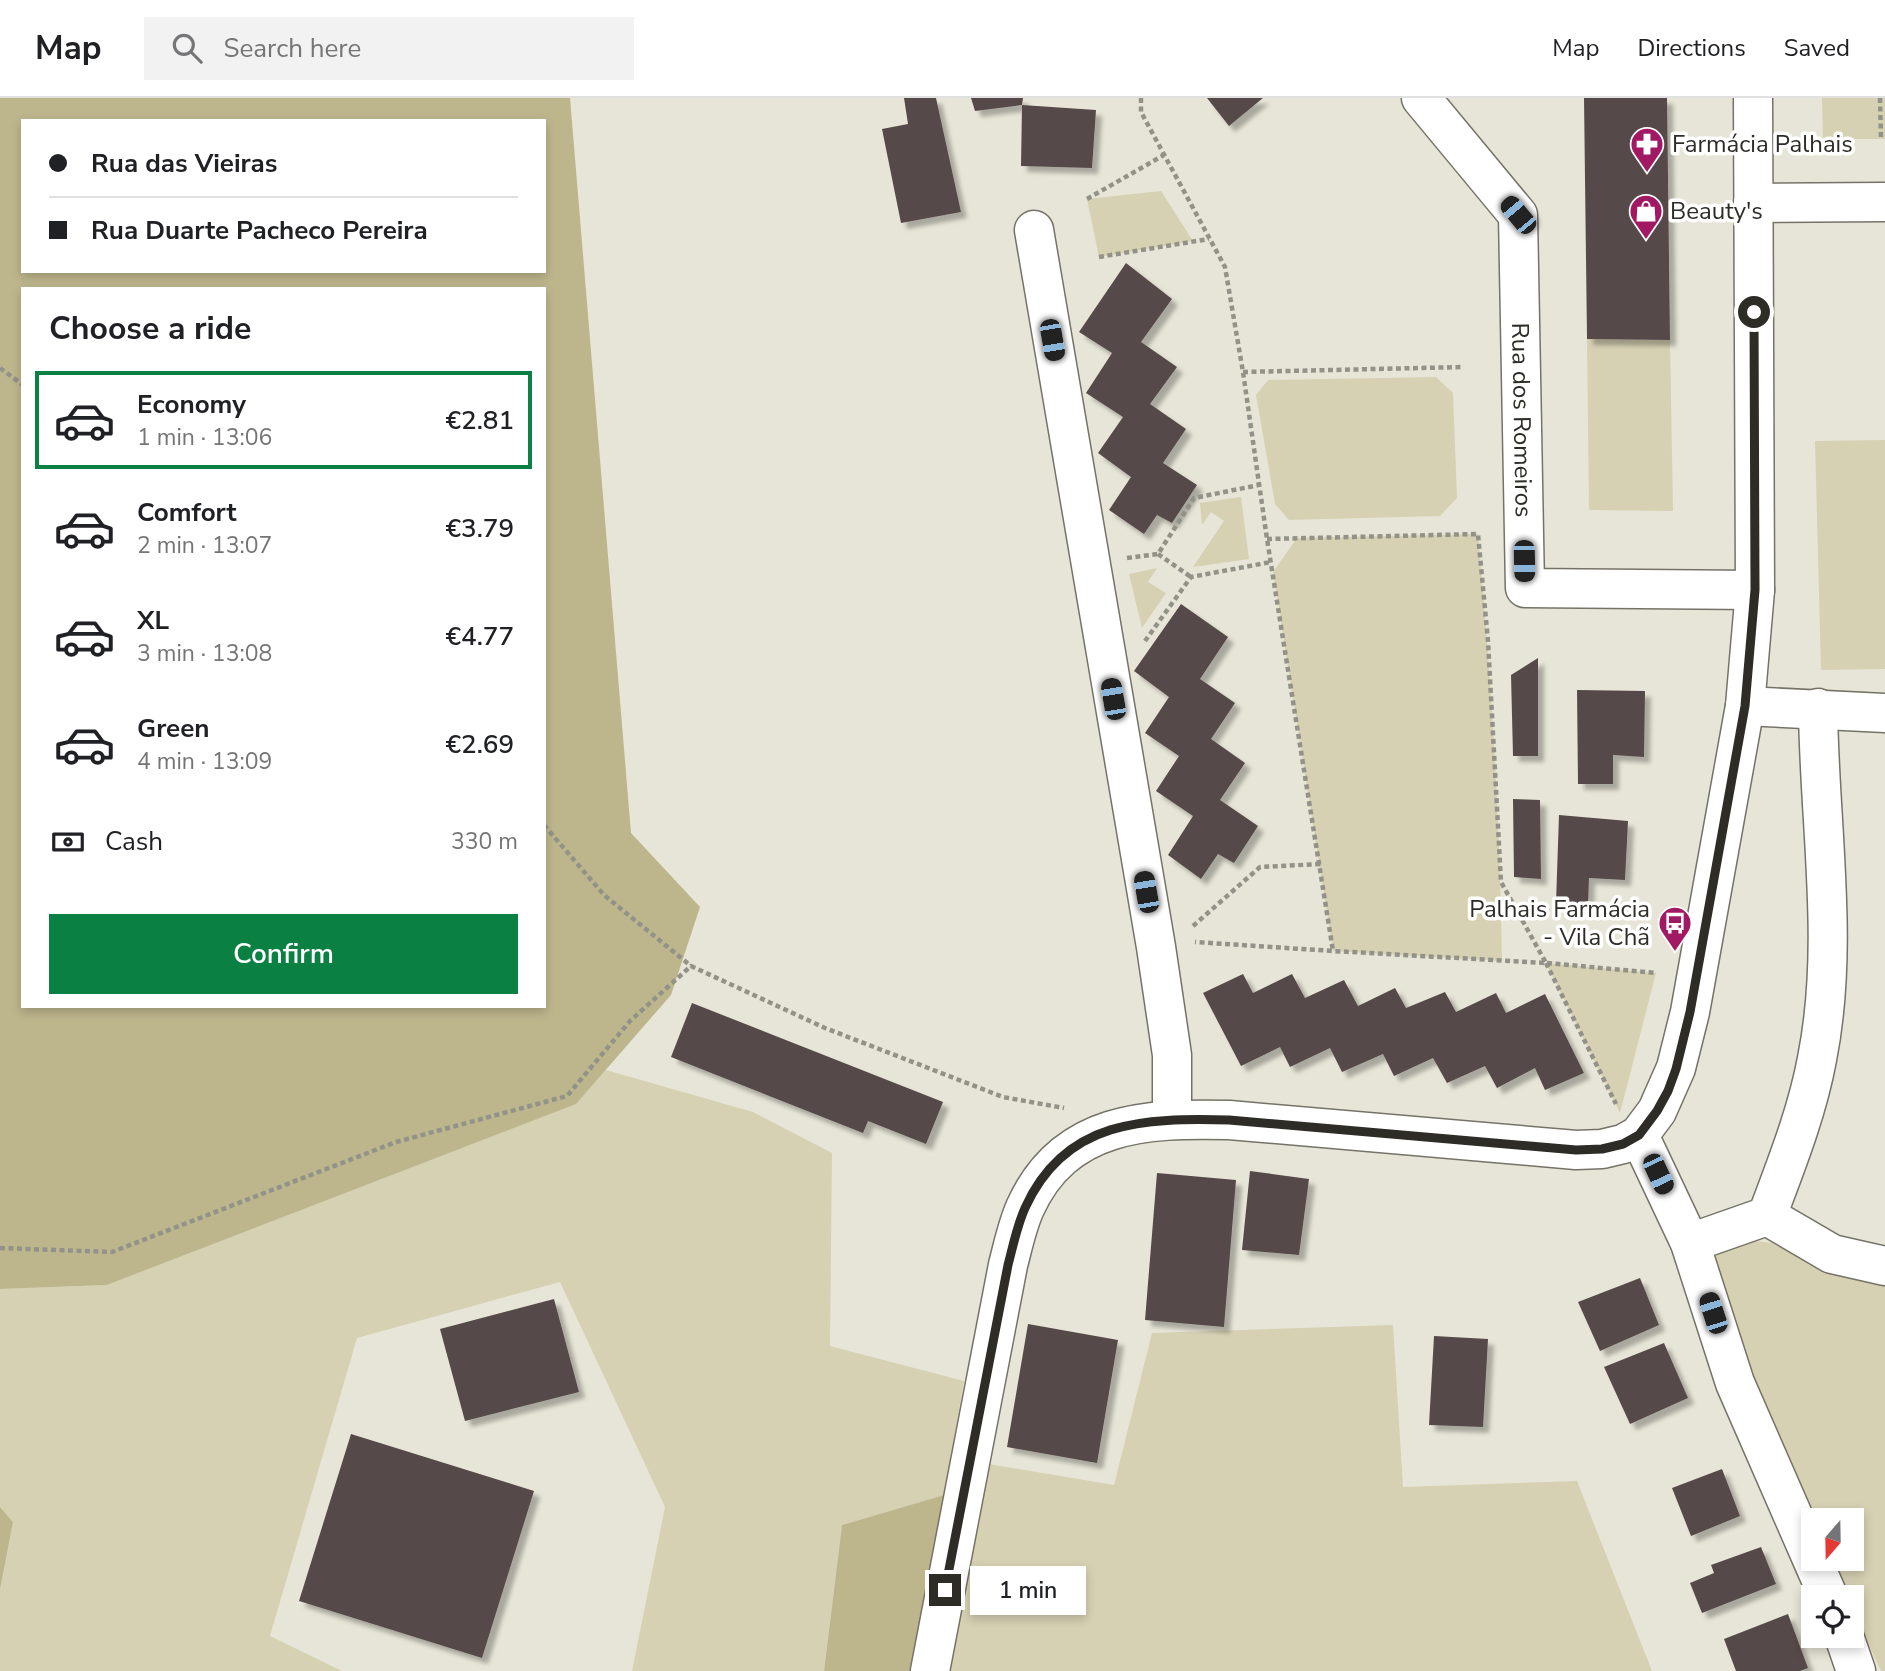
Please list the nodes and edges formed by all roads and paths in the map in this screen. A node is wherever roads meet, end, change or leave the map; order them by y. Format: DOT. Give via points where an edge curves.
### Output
graph roads {
  1 [pos="1141,98"];
  2 [pos="1421,98"];
  3 [pos="1754,98"];
  4 [pos="1880,98"];
  5 [pos="1881,139"];
  6 [pos="1164,155"];
  7 [pos="1087,199"];
  8 [pos="1885,202"];
  9 [pos="1753,203"];
  10 [pos="1034,230"];
  11 [pos="1209,239"];
  12 [pos="1100,257"];
  13 [pos="1464,367"];
  14 [pos="0,368"];
  15 [pos="1243,372"];
  16 [pos="21,384"];
  17 [pos="1259,485"];
  18 [pos="1267,539"];
  19 [pos="1158,554"];
  20 [pos="1124,559"];
  21 [pos="1271,562"];
  22 [pos="1191,577"];
  23 [pos="1755,590"];
  24 [pos="1137,652"];
  25 [pos="1745,706"];
  26 [pos="1818,708"];
  27 [pos="1885,713"];
  28 [pos="546,827"];
  29 [pos="1321,863"];
  30 [pos="1187,931"];
  31 [pos="1190,941"];
  32 [pos="1333,951"];
  33 [pos="1546,963"];
  34 [pos="691,966"];
  35 [pos="1656,973"];
  36 [pos="1172,1119"];
  37 [pos="1630,1124"];
  38 [pos="1102,1132"];
  39 [pos="1767,1216"];
  40 [pos="1690,1242"];
  41 [pos="0,1248"];
  42 [pos="1885,1266"];
  43 [pos="1823,1585"];
  44 [pos="1848,1648"];
  45 [pos="930,1671"];
  46 [pos="1856,1671"];
  1 -- 6 [label="path" via="1140,112"];
  2 -- 23 [label="street, Rua dos Romeiros" via="1518,215 1525,588"];
  3 -- 9 [label="street"];
  4 -- 5 [label="path"];
  6 -- 7 [label="path"];
  6 -- 11 [label="path"];
  8 -- 9 [label="street"];
  9 -- 23 [label="street"];
  10 -- 36 [label="street" via="1162,988 1172,1055"];
  11 -- 12 [label="path"];
  11 -- 15 [label="path" via="1224,267"];
  13 -- 15 [label="path"];
  14 -- 16 [label="path"];
  15 -- 17 [label="path"];
  17 -- 18 [label="path"];
  17 -- 19 [label="path" via="1194,498"];
  18 -- 21 [label="path"];
  18 -- 33 [label="path" via="1478,534 1501,882"];
  19 -- 20 [label="path"];
  19 -- 22 [label="path"];
  21 -- 22 [label="path"];
  21 -- 29 [label="path"];
  22 -- 24 [label="path"];
  23 -- 25 [label="street"];
  25 -- 26 [label="street"];
  25 -- 37 [label="street" via="1676,1069 1657,1111"];
  26 -- 27 [label="street"];
  26 -- 39 [label="street" via="1826,979 1818,1059"];
  28 -- 34 [label="path" via="604,895"];
  29 -- 30 [label="path" via="1260,867"];
  29 -- 32 [label="path"];
  31 -- 32 [label="path"];
  32 -- 33 [label="path"];
  33 -- 35 [label="path"];
  33 -- 37 [label="path"];
  34 -- 38 [label="path" via="825,1028 1003,1097 1068,1109"];
  34 -- 41 [label="path" via="630,1021 567,1096 396,1142 112,1252"];
  36 -- 37 [label="street" via="1576,1150 1623,1144"];
  36 -- 38 [label="street"];
  37 -- 40 [label="street"];
  38 -- 45 [label="street" via="1080,1143 1041,1180 1018,1226"];
  39 -- 40 [label="street"];
  39 -- 42 [label="street" via="1832,1254"];
  40 -- 43 [label="street" via="1735,1383"];
  44 -- 46 [label="street"];
}
